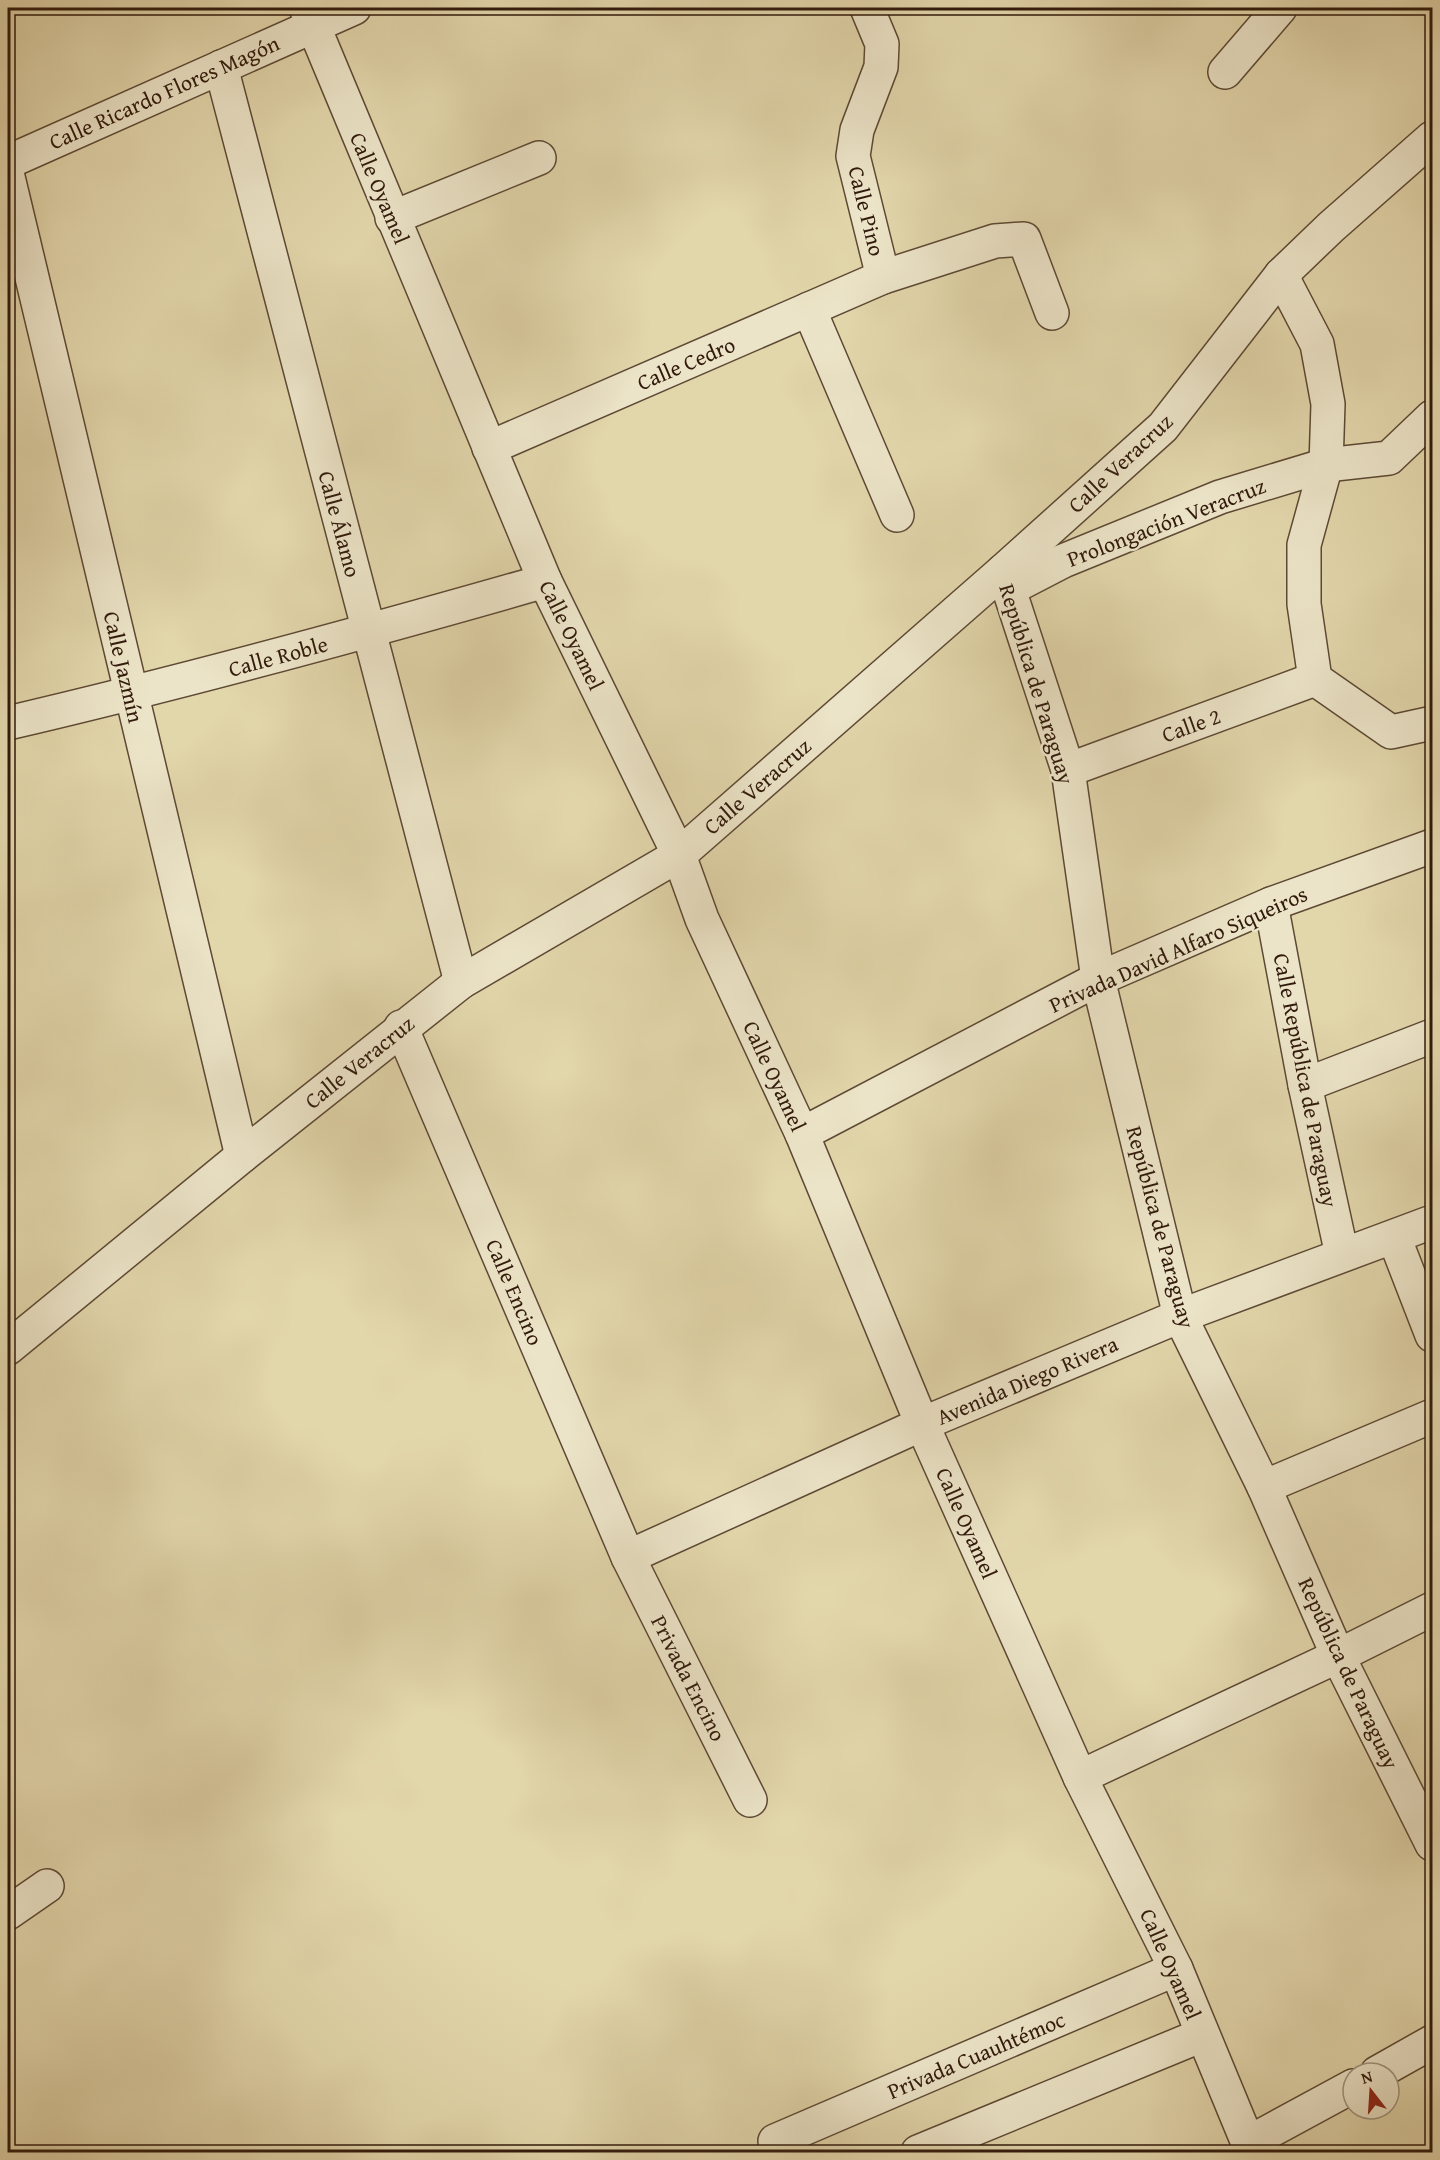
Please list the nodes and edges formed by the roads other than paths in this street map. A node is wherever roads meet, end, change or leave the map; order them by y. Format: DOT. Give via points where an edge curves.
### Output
graph roads {
  1 [pos="354,8"];
  2 [pos="867,8"];
  3 [pos="1280,8"];
  4 [pos="309,17"];
  5 [pos="221,67"];
  6 [pos="1225,72"];
  7 [pos="1432,138"];
  8 [pos="539,158"];
  9 [pos="8,162"];
  10 [pos="8,177"];
  11 [pos="392,218"];
  12 [pos="1281,275"];
  13 [pos="883,277"];
  14 [pos="809,309"];
  15 [pos="1052,313"];
  16 [pos="1432,417"];
  17 [pos="489,448"];
  18 [pos="1326,465"];
  19 [pos="897,515"];
  20 [pos="1006,580"];
  21 [pos="546,581"];
  22 [pos="369,632"];
  23 [pos="1315,679"];
  24 [pos="131,694"];
  25 [pos="8,723"];
  26 [pos="1432,723"];
  27 [pos="1068,770"];
  28 [pos="1432,846"];
  29 [pos="679,855"];
  30 [pos="1271,904"];
  31 [pos="1098,980"];
  32 [pos="461,982"];
  33 [pos="402,1027"];
  34 [pos="1432,1036"];
  35 [pos="1305,1085"];
  36 [pos="802,1134"];
  37 [pos="242,1156"];
  38 [pos="1432,1222"];
  39 [pos="1394,1237"];
  40 [pos="1342,1255"];
  41 [pos="1180,1316"];
  42 [pos="1432,1335"];
  43 [pos="9,1338"];
  44 [pos="1432,1416"];
  45 [pos="922,1424"];
  46 [pos="1264,1487"];
  47 [pos="628,1557"];
  48 [pos="1432,1609"];
  49 [pos="1338,1656"];
  50 [pos="1080,1777"];
  51 [pos="750,1800"];
  52 [pos="1432,1844"];
  53 [pos="47,1886"];
  54 [pos="8,1913"];
  55 [pos="1176,1969"];
  56 [pos="1203,2035"];
  57 [pos="1432,2042"];
  58 [pos="1398,2061"];
  59 [pos="1341,2093"];
  60 [pos="775,2141"];
  61 [pos="918,2152"];
  1 -- 4 [label="street, Calle Ricardo Flores Magón"];
  2 -- 13 [label="street, Calle Pino" via="882,44 881,68 857,130 853,156"];
  3 -- 6 [label="street"];
  4 -- 5 [label="street, Calle Ricardo Flores Magón"];
  4 -- 11 [label="street, Calle Oyamel"];
  5 -- 9 [label="street, Calle Ricardo Flores Magón"];
  5 -- 22 [label="street, Calle Álamo"];
  7 -- 12 [label="street, Calle Veracruz"];
  8 -- 11 [label="street"];
  10 -- 24 [label="street, Calle Jazmín"];
  11 -- 17 [label="street, Calle Oyamel"];
  12 -- 18 [label="street" via="1317,344 1328,404"];
  12 -- 20 [label="street, Calle Veracruz" via="1163,427"];
  13 -- 14 [label="street, Calle Cedro"];
  13 -- 15 [label="street, Calle Cedro" via="995,241 1024,239"];
  14 -- 17 [label="street, Calle Cedro"];
  14 -- 19 [label="street"];
  16 -- 18 [label="street, Prolongación Veracruz" via="1389,458"];
  17 -- 21 [label="street, Calle Oyamel"];
  18 -- 20 [label="street, Prolongación Veracruz" via="1220,497"];
  18 -- 23 [label="street" via="1304,545 1304,604"];
  20 -- 27 [label="street, República de Paraguay"];
  20 -- 29 [label="street, Calle Veracruz"];
  21 -- 22 [label="street, Calle Roble"];
  21 -- 29 [label="street, Calle Oyamel"];
  22 -- 24 [label="street, Calle Roble"];
  22 -- 32 [label="street, Calle Álamo"];
  23 -- 26 [label="street" via="1391,732"];
  23 -- 27 [label="street, Calle 2"];
  24 -- 25 [label="street, Calle Roble"];
  24 -- 37 [label="street, Calle Jazmín"];
  27 -- 31 [label="street, República de Paraguay"];
  28 -- 30 [label="street, Privada David Alfaro Siqueiros"];
  29 -- 32 [label="street, Calle Veracruz"];
  29 -- 36 [label="street, Calle Oyamel" via="702,919"];
  30 -- 31 [label="street, Privada David Alfaro Siqueiros"];
  30 -- 35 [label="street, Calle República de Paraguay"];
  31 -- 36 [label="street, Privada David Alfaro Siqueiros"];
  31 -- 41 [label="street, República de Paraguay"];
  32 -- 33 [label="street, Calle Veracruz"];
  33 -- 37 [label="street, Calle Veracruz"];
  33 -- 47 [label="street, Calle Encino"];
  34 -- 35 [label="street"];
  35 -- 40 [label="street, Calle República de Paraguay"];
  36 -- 45 [label="street, Calle Oyamel"];
  37 -- 43 [label="street, Calle Veracruz"];
  38 -- 39 [label="street, Avenida Diego Rivera"];
  39 -- 40 [label="street, Avenida Diego Rivera"];
  39 -- 42 [label="street"];
  40 -- 41 [label="street, Avenida Diego Rivera"];
  41 -- 45 [label="street, Avenida Diego Rivera"];
  41 -- 46 [label="street, República de Paraguay"];
  44 -- 46 [label="street"];
  45 -- 47 [label="street, Avenida Diego Rivera"];
  45 -- 50 [label="street, Calle Oyamel"];
  46 -- 49 [label="street, República de Paraguay"];
  47 -- 51 [label="street, Privada Encino"];
  48 -- 49 [label="street"];
  49 -- 50 [label="street"];
  49 -- 52 [label="street, República de Paraguay"];
  50 -- 55 [label="street, Calle Oyamel"];
  53 -- 54 [label="street"];
  55 -- 56 [label="street, Calle Oyamel"];
  55 -- 60 [label="street, Privada Cuauhtémoc"];
  56 -- 59 [label="street, Calle Oyamel" via="1248,2143"];
  56 -- 61 [label="street"];
  57 -- 58 [label="street"];
}
